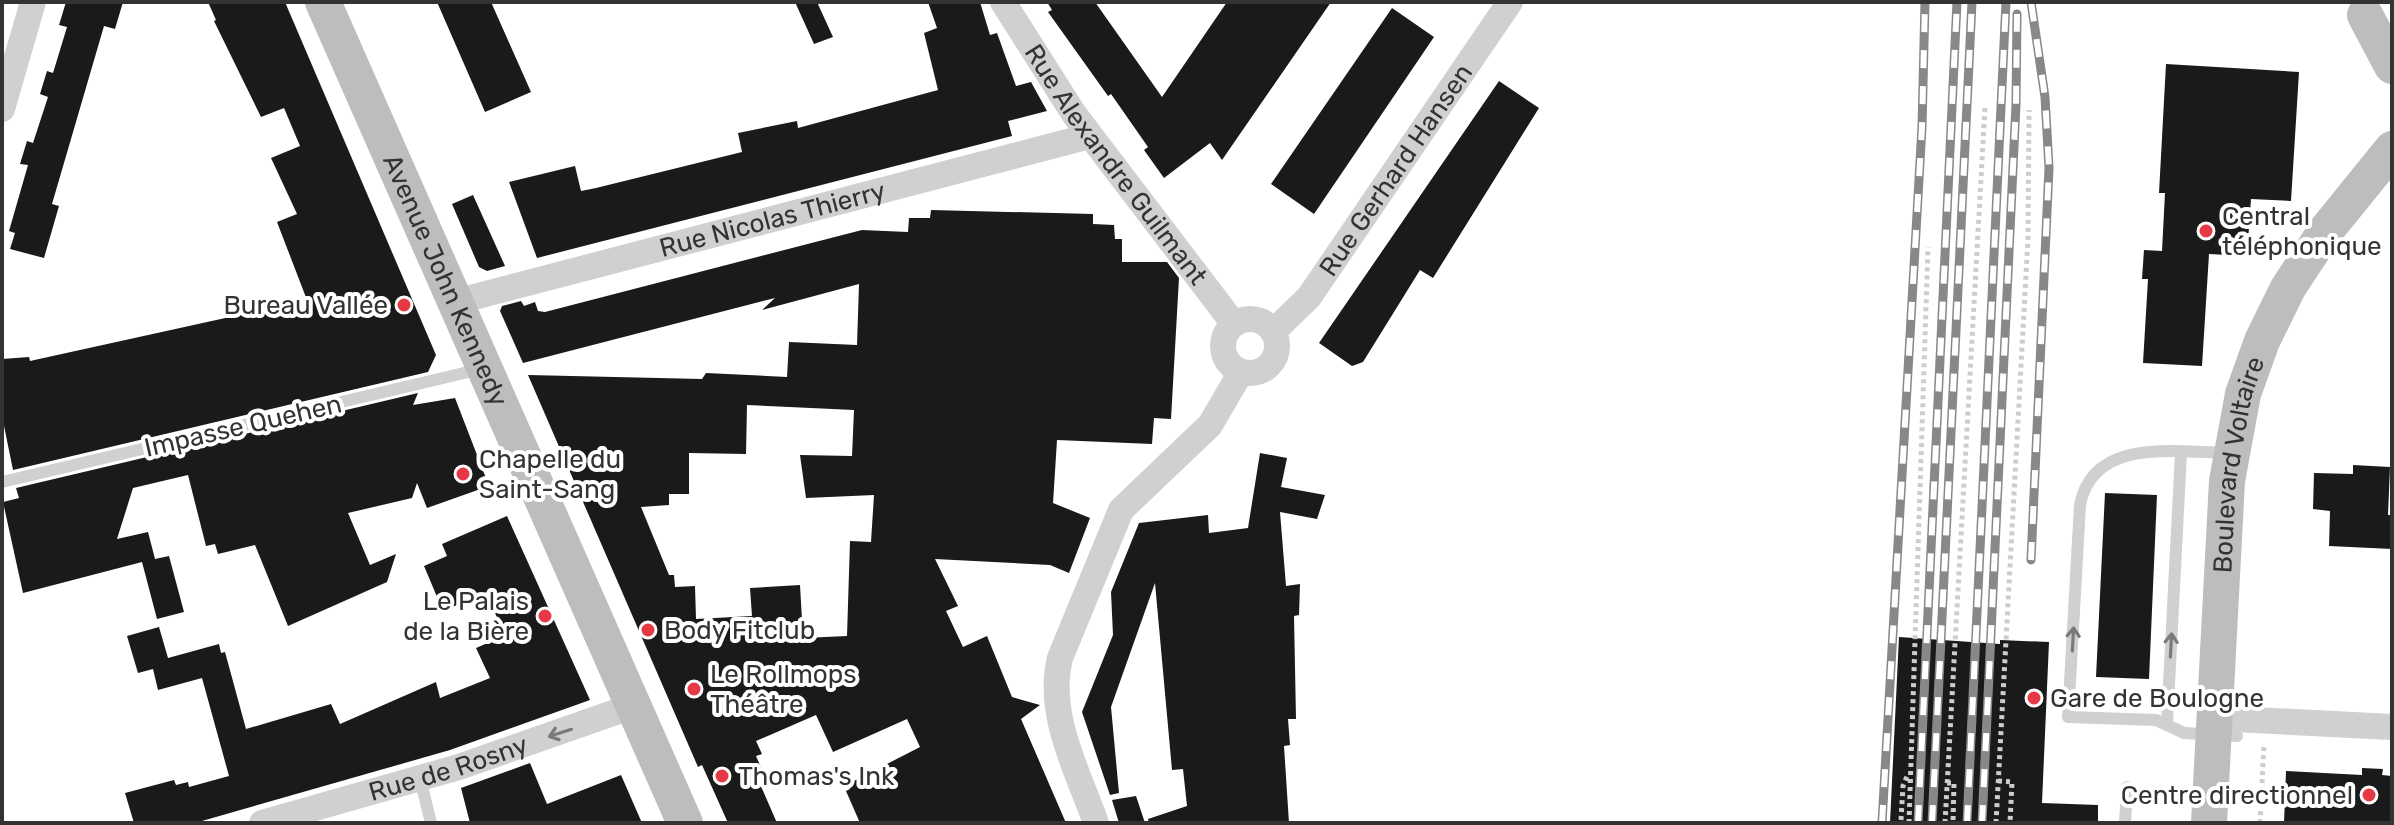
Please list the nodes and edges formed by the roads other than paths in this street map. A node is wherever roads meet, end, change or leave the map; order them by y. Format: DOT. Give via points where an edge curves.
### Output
graph roads {
  1 [pos="33,2"];
  2 [pos="323,2"];
  3 [pos="1003,2"];
  4 [pos="1510,2"];
  5 [pos="2361,8"];
  6 [pos="2392,45"];
  7 [pos="8,60"];
  8 [pos="2392,66"];
  9 [pos="2,109"];
  10 [pos="1090,136"];
  11 [pos="2392,149"];
  12 [pos="2392,192"];
  13 [pos="455,302"];
  14 [pos="1234,324"];
  15 [pos="1273,332"];
  16 [pos="484,369"];
  17 [pos="1241,372"];
  18 [pos="2181,453"];
  19 [pos="2230,453"];
  20 [pos="2,482"];
  21 [pos="633,706"];
  22 [pos="2167,723"];
  23 [pos="2392,727"];
  24 [pos="2234,730"];
  25 [pos="420,778"];
  26 [pos="2127,787"];
  27 [pos="262,823"];
  28 [pos="431,823"];
  29 [pos="685,823"];
  30 [pos="1096,823"];
  31 [pos="2125,823"];
  32 [pos="2209,823"];
  33 [pos="2233,823"];
  1 -- 7 [label="street"];
  2 -- 13 [label="street, Avenue John Kennedy"];
  3 -- 10 [label="street, Rue Alexandre Guilmant"];
  4 -- 15 [label="street, Rue Gerhard Hansen" via="1309,297"];
  5 -- 6 [label="street"];
  5 -- 8 [label="street"];
  7 -- 9 [label="street"];
  10 -- 13 [label="street, Rue Nicolas Thierry"];
  10 -- 14 [label="street, Rue Alexandre Guilmant"];
  11 -- 19 [label="street, Boulevard Voltaire" via="2324,233 2281,300 2251,369"];
  12 -- 24 [label="street, Boulevard Voltaire" via="2348,241 2310,296 2264,405 2247,505"];
  13 -- 16 [label="street, Avenue John Kennedy"];
  14 -- 15 [label="street" via="1253,319"];
  14 -- 17 [label="street" via="1225,335 1223,350"];
  15 -- 17 [label="street" via="1277,346 1269,365"];
  16 -- 20 [label="lane, Impasse Quehen"];
  16 -- 21 [label="street, Avenue John Kennedy"];
  17 -- 30 [label="street" via="1210,425 1121,510 1060,658 1057,708"];
  18 -- 19 [label="lane"];
  22 -- 18 [label="lane, one-way"];
  22 -- 18 [label="lane, one-way" via="2068,717 2082,494 2103,467 2130,452"];
  19 -- 24 [label="street, Boulevard Voltaire"];
  21 -- 25 [label="street, Rue de Rosny, one-way"];
  21 -- 29 [label="street, Avenue John Kennedy"];
  22 -- 24 [label="lane" via="2184,733"];
  23 -- 24 [label="street"];
  24 -- 32 [label="street, Boulevard Voltaire"];
  24 -- 33 [label="street, Boulevard Voltaire"];
  25 -- 27 [label="street, Rue de Rosny"];
  25 -- 28 [label="lane"];
  26 -- 31 [label="lane"];
}
